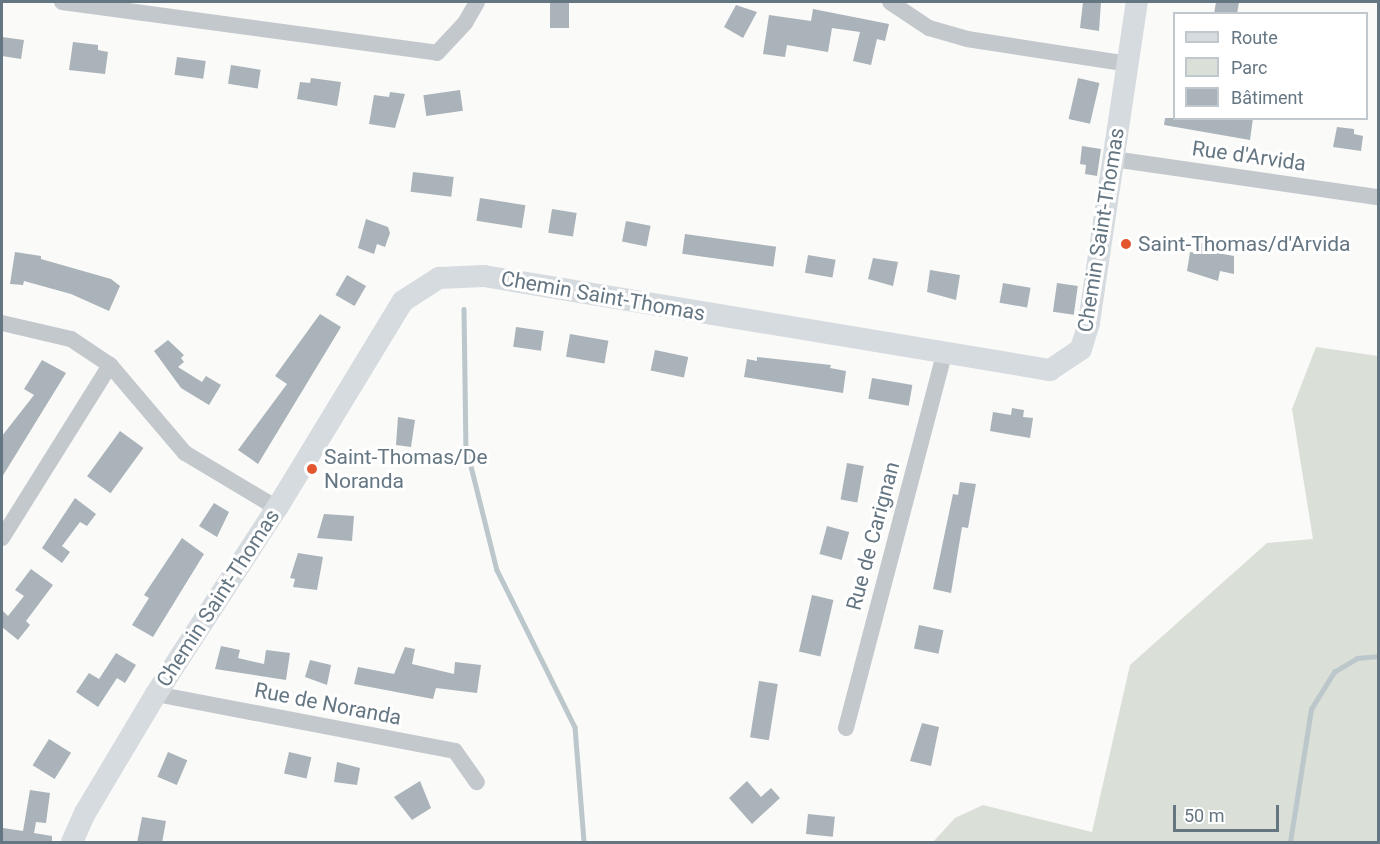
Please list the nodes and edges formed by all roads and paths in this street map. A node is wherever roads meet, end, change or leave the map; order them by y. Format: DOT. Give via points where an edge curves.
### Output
graph roads {
  1 [pos="62,2"];
  2 [pos="477,2"];
  3 [pos="890,2"];
  4 [pos="1137,2"];
  5 [pos="1128,64"];
  6 [pos="1113,159"];
  7 [pos="1378,197"];
  8 [pos="2,323"];
  9 [pos="944,354"];
  10 [pos="110,365"];
  11 [pos="278,508"];
  12 [pos="2,538"];
  13 [pos="156,694"];
  14 [pos="846,728"];
  15 [pos="477,782"];
  16 [pos="72,843"];
  1 -- 2 [label="street" via="437,53 465,23"];
  3 -- 5 [label="street" via="928,28 967,39"];
  4 -- 5 [label="street, Chemin Saint-Thomas"];
  5 -- 6 [label="street, Chemin Saint-Thomas"];
  6 -- 7 [label="street, Rue d'Arvida"];
  6 -- 9 [label="street, Chemin Saint-Thomas" via="1089,322 1081,350 1050,370"];
  8 -- 10 [label="street" via="71,339"];
  9 -- 11 [label="street, Chemin Saint-Thomas" via="484,276 439,278 403,301"];
  9 -- 14 [label="street, Rue de Carignan"];
  10 -- 11 [label="street" via="185,453"];
  10 -- 12 [label="street"];
  11 -- 13 [label="street, Chemin Saint-Thomas"];
  13 -- 15 [label="street, Rue de Noranda" via="455,751"];
  13 -- 16 [label="street, Chemin Saint-Thomas" via="85,813"];
}
